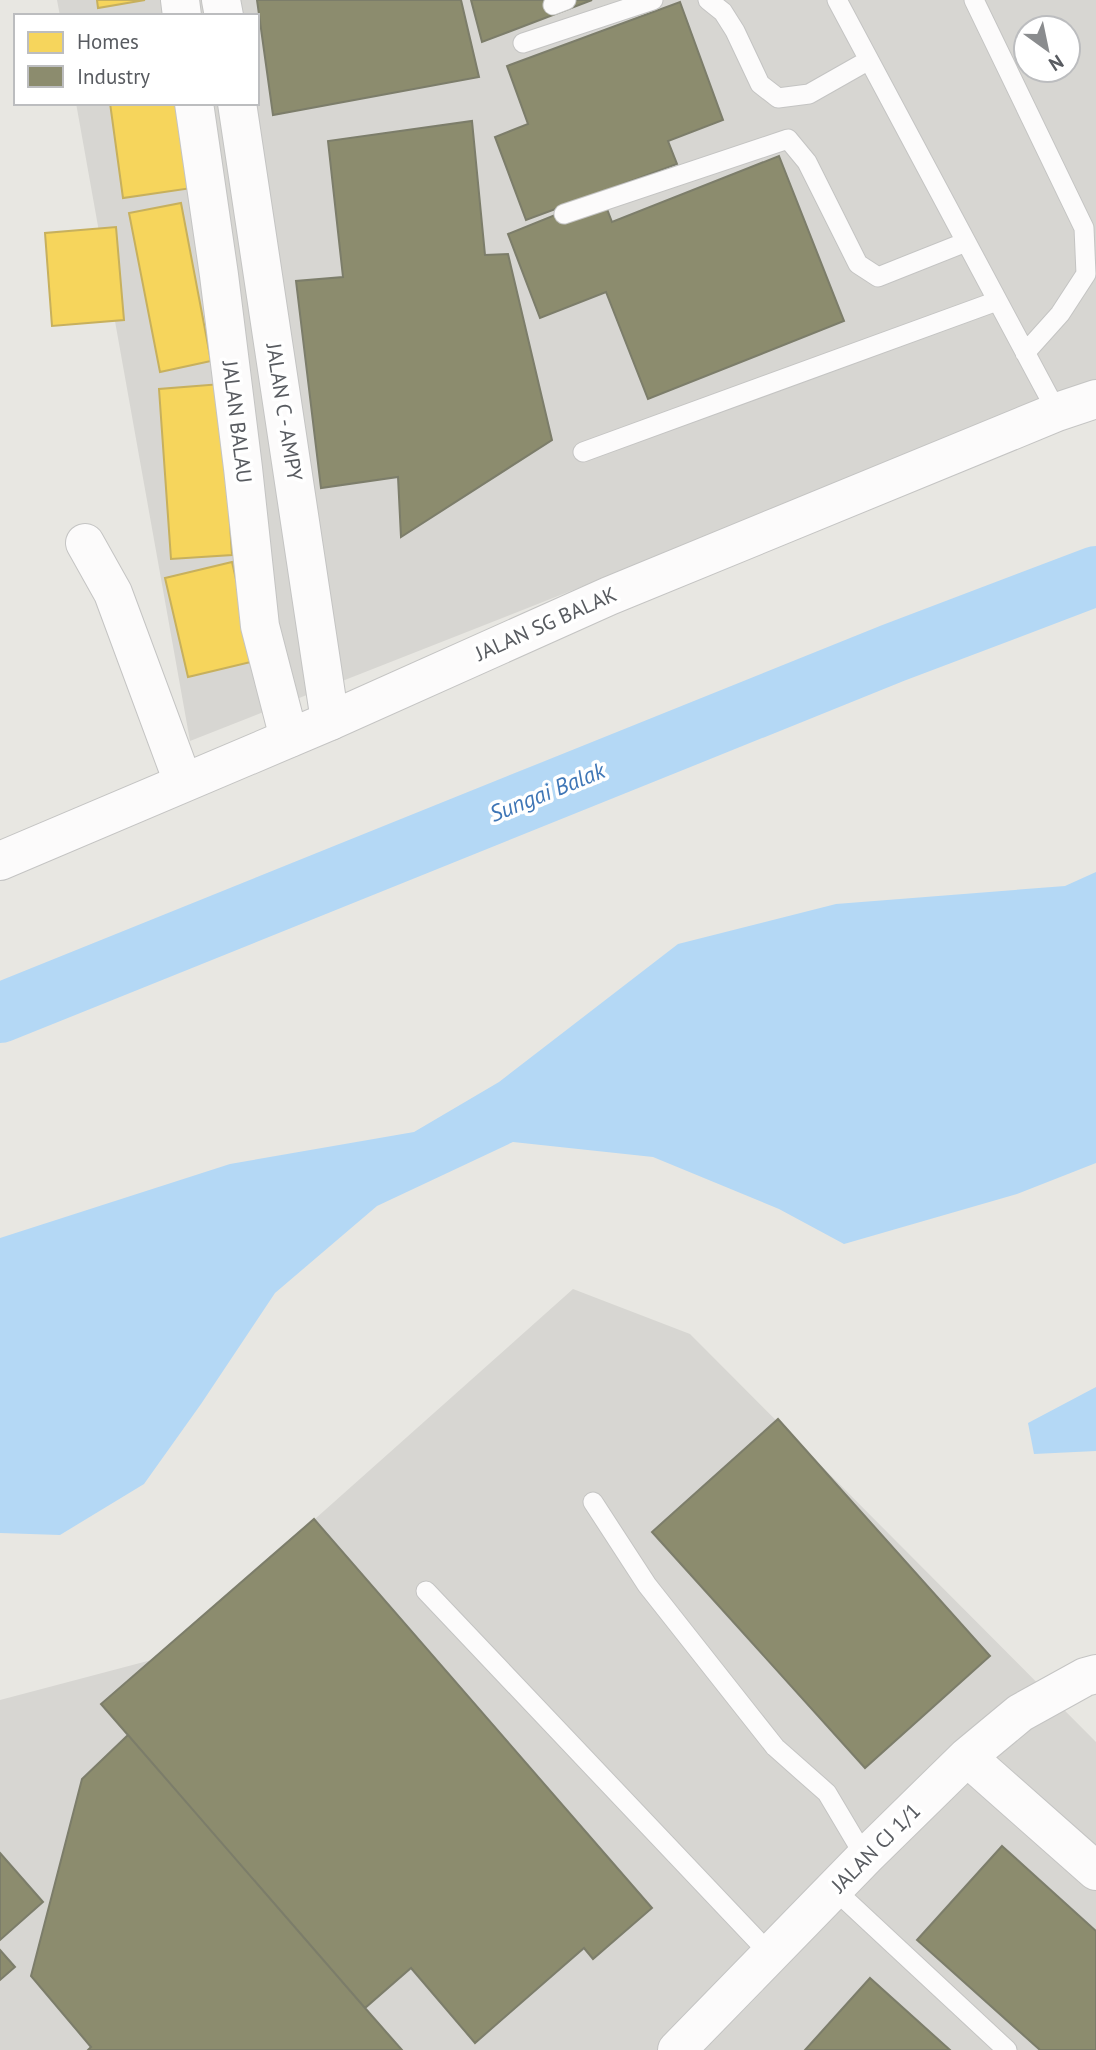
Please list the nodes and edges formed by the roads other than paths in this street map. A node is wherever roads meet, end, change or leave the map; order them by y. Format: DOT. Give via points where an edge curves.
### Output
graph roads {
  1 [pos="653,0"];
  2 [pos="708,0"];
  3 [pos="837,0"];
  4 [pos="974,0"];
  5 [pos="523,43"];
  6 [pos="869,60"];
  7 [pos="194,105"];
  8 [pos="237,105"];
  9 [pos="565,214"];
  10 [pos="966,242"];
  11 [pos="997,301"];
  12 [pos="1026,353"];
  13 [pos="1096,399"];
  14 [pos="1057,412"];
  15 [pos="583,452"];
  16 [pos="85,543"];
  17 [pos="330,721"];
  18 [pos="289,738"];
  19 [pos="183,782"];
  20 [pos="0,861"];
  21 [pos="593,1502"];
  22 [pos="426,1591"];
  23 [pos="1096,1674"];
  24 [pos="967,1756"];
  25 [pos="865,1857"];
  26 [pos="1096,1871"];
  27 [pos="834,1889"];
  28 [pos="771,1955"];
  29 [pos="693,2045"];
  30 [pos="1007,2050"];
  1 -- 5 [label="lane"];
  2 -- 6 [label="lane" via="735,31 760,83 778,98 809,94"];
  3 -- 6 [label="lane"];
  4 -- 12 [label="lane" via="1084,228 1086,274"];
  6 -- 10 [label="lane"];
  7 -- 18 [label="street, JALAN BALAU" via="260,626"];
  8 -- 17 [label="street, JALAN C - AMPY"];
  9 -- 10 [label="lane" via="788,139 807,162 858,264 878,277"];
  10 -- 11 [label="lane"];
  11 -- 12 [label="lane"];
  11 -- 15 [label="lane"];
  12 -- 14 [label="lane"];
  13 -- 14 [label="street, JALAN SG BALAK"];
  14 -- 17 [label="street, JALAN SG BALAK" via="609,596"];
  16 -- 19 [label="street" via="113,593"];
  17 -- 18 [label="street, JALAN SG BALAK"];
  18 -- 19 [label="street, JALAN SG BALAK"];
  19 -- 20 [label="street, JALAN SG BALAK"];
  21 -- 25 [label="lane" via="646,1585 775,1747 827,1793"];
  22 -- 28 [label="lane"];
  23 -- 24 [label="street, JALAN CJ 1/1" via="1020,1713"];
  24 -- 25 [label="street, JALAN CJ 1/1"];
  24 -- 26 [label="street"];
  25 -- 27 [label="street, JALAN CJ 1/1"];
  27 -- 28 [label="street, JALAN CJ 1/1"];
  27 -- 30 [label="lane"];
  28 -- 29 [label="street, JALAN CJ 1/1"];
}
